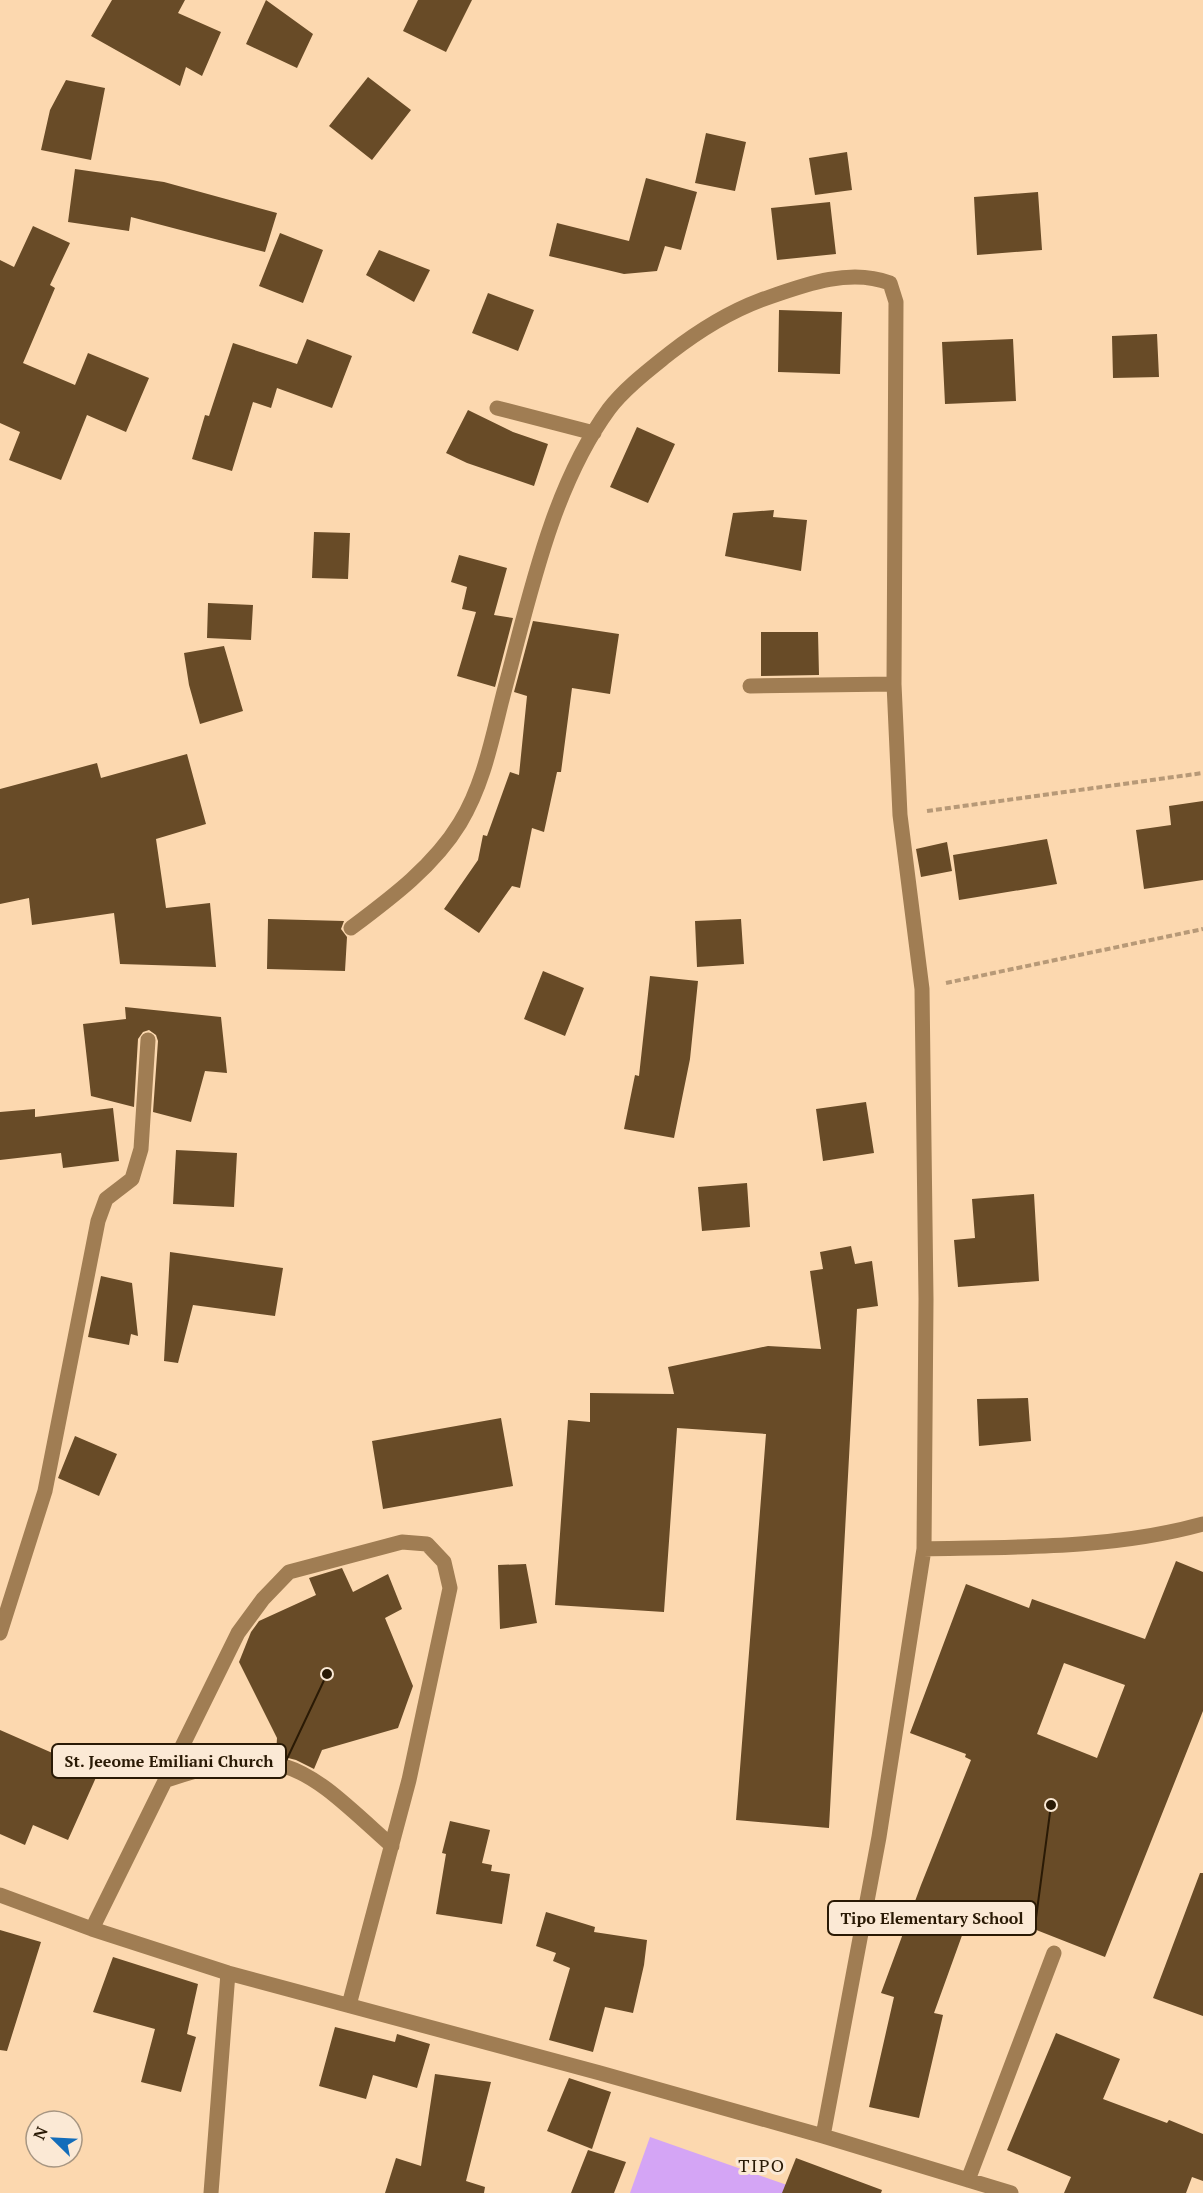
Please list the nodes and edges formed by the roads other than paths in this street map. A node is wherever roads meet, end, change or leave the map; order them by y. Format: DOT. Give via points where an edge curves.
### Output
graph roads {
  1 [pos="497,408"];
  2 [pos="594,433"];
  3 [pos="894,684"];
  4 [pos="750,686"];
  5 [pos="351,928"];
  6 [pos="148,1040"];
  7 [pos="1203,1524"];
  8 [pos="924,1549"];
  9 [pos="0,1633"];
  10 [pos="167,1780"];
  11 [pos="392,1846"];
  12 [pos="0,1895"];
  13 [pos="92,1929"];
  14 [pos="1054,1953"];
  15 [pos="228,1973"];
  16 [pos="349,2006"];
  17 [pos="824,2136"];
  18 [pos="968,2180"];
  19 [pos="211,2193"];
  20 [pos="1011,2193"];
  1 -- 2 [label="street"];
  2 -- 3 [label="street" via="611,407 643,375 692,336 750,304 813,281 874,277 890,283 896,302"];
  2 -- 5 [label="street" via="583,449 539,561 482,775 460,822 439,851 397,893"];
  3 -- 4 [label="street"];
  3 -- 8 [label="street" via="900,815 922,988"];
  6 -- 9 [label="street" via="141,1149 132,1179 106,1198 98,1221 45,1491"];
  7 -- 8 [label="street" via="1172,1533 1047,1547"];
  8 -- 17 [label="street" via="879,1837"];
  10 -- 11 [label="street" via="202,1768 250,1760 280,1763 314,1779"];
  10 -- 11 [label="street" via="238,1633 289,1572 402,1542 427,1544 444,1562 450,1588"];
  10 -- 13 [label="street"];
  11 -- 16 [label="street"];
  12 -- 13 [label="street"];
  13 -- 15 [label="street"];
  14 -- 18 [label="street"];
  15 -- 16 [label="street"];
  15 -- 19 [label="street"];
  16 -- 17 [label="street"];
  17 -- 18 [label="street"];
  18 -- 20 [label="street"];
}
